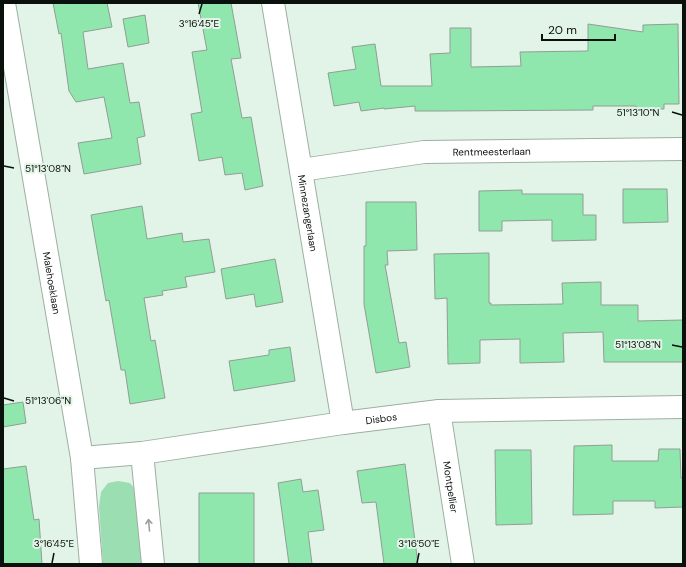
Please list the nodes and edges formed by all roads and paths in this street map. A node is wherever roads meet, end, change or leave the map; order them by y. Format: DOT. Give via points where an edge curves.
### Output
graph roads {
  1 [pos="4,3"];
  2 [pos="273,3"];
  3 [pos="683,149"];
  4 [pos="301,170"];
  5 [pos="683,407"];
  6 [pos="439,411"];
  7 [pos="343,423"];
  8 [pos="142,452"];
  9 [pos="82,458"];
  10 [pos="91,564"];
  11 [pos="152,564"];
  12 [pos="463,564"];
  1 -- 9 [label="street, Malehoeklaan"];
  2 -- 4 [label="street, Minnezangerlaan"];
  3 -- 4 [label="street, Rentmeesterlaan" via="424,152"];
  4 -- 7 [label="street, Minnezangerlaan"];
  5 -- 6 [label="street, Disbos"];
  6 -- 7 [label="street, Disbos"];
  6 -- 12 [label="street, Montpellier"];
  7 -- 8 [label="street, Disbos"];
  8 -- 9 [label="street, Disbos"];
  11 -- 8 [label="street, one-way"];
  9 -- 10 [label="street, Malehoeklaan"];
}
